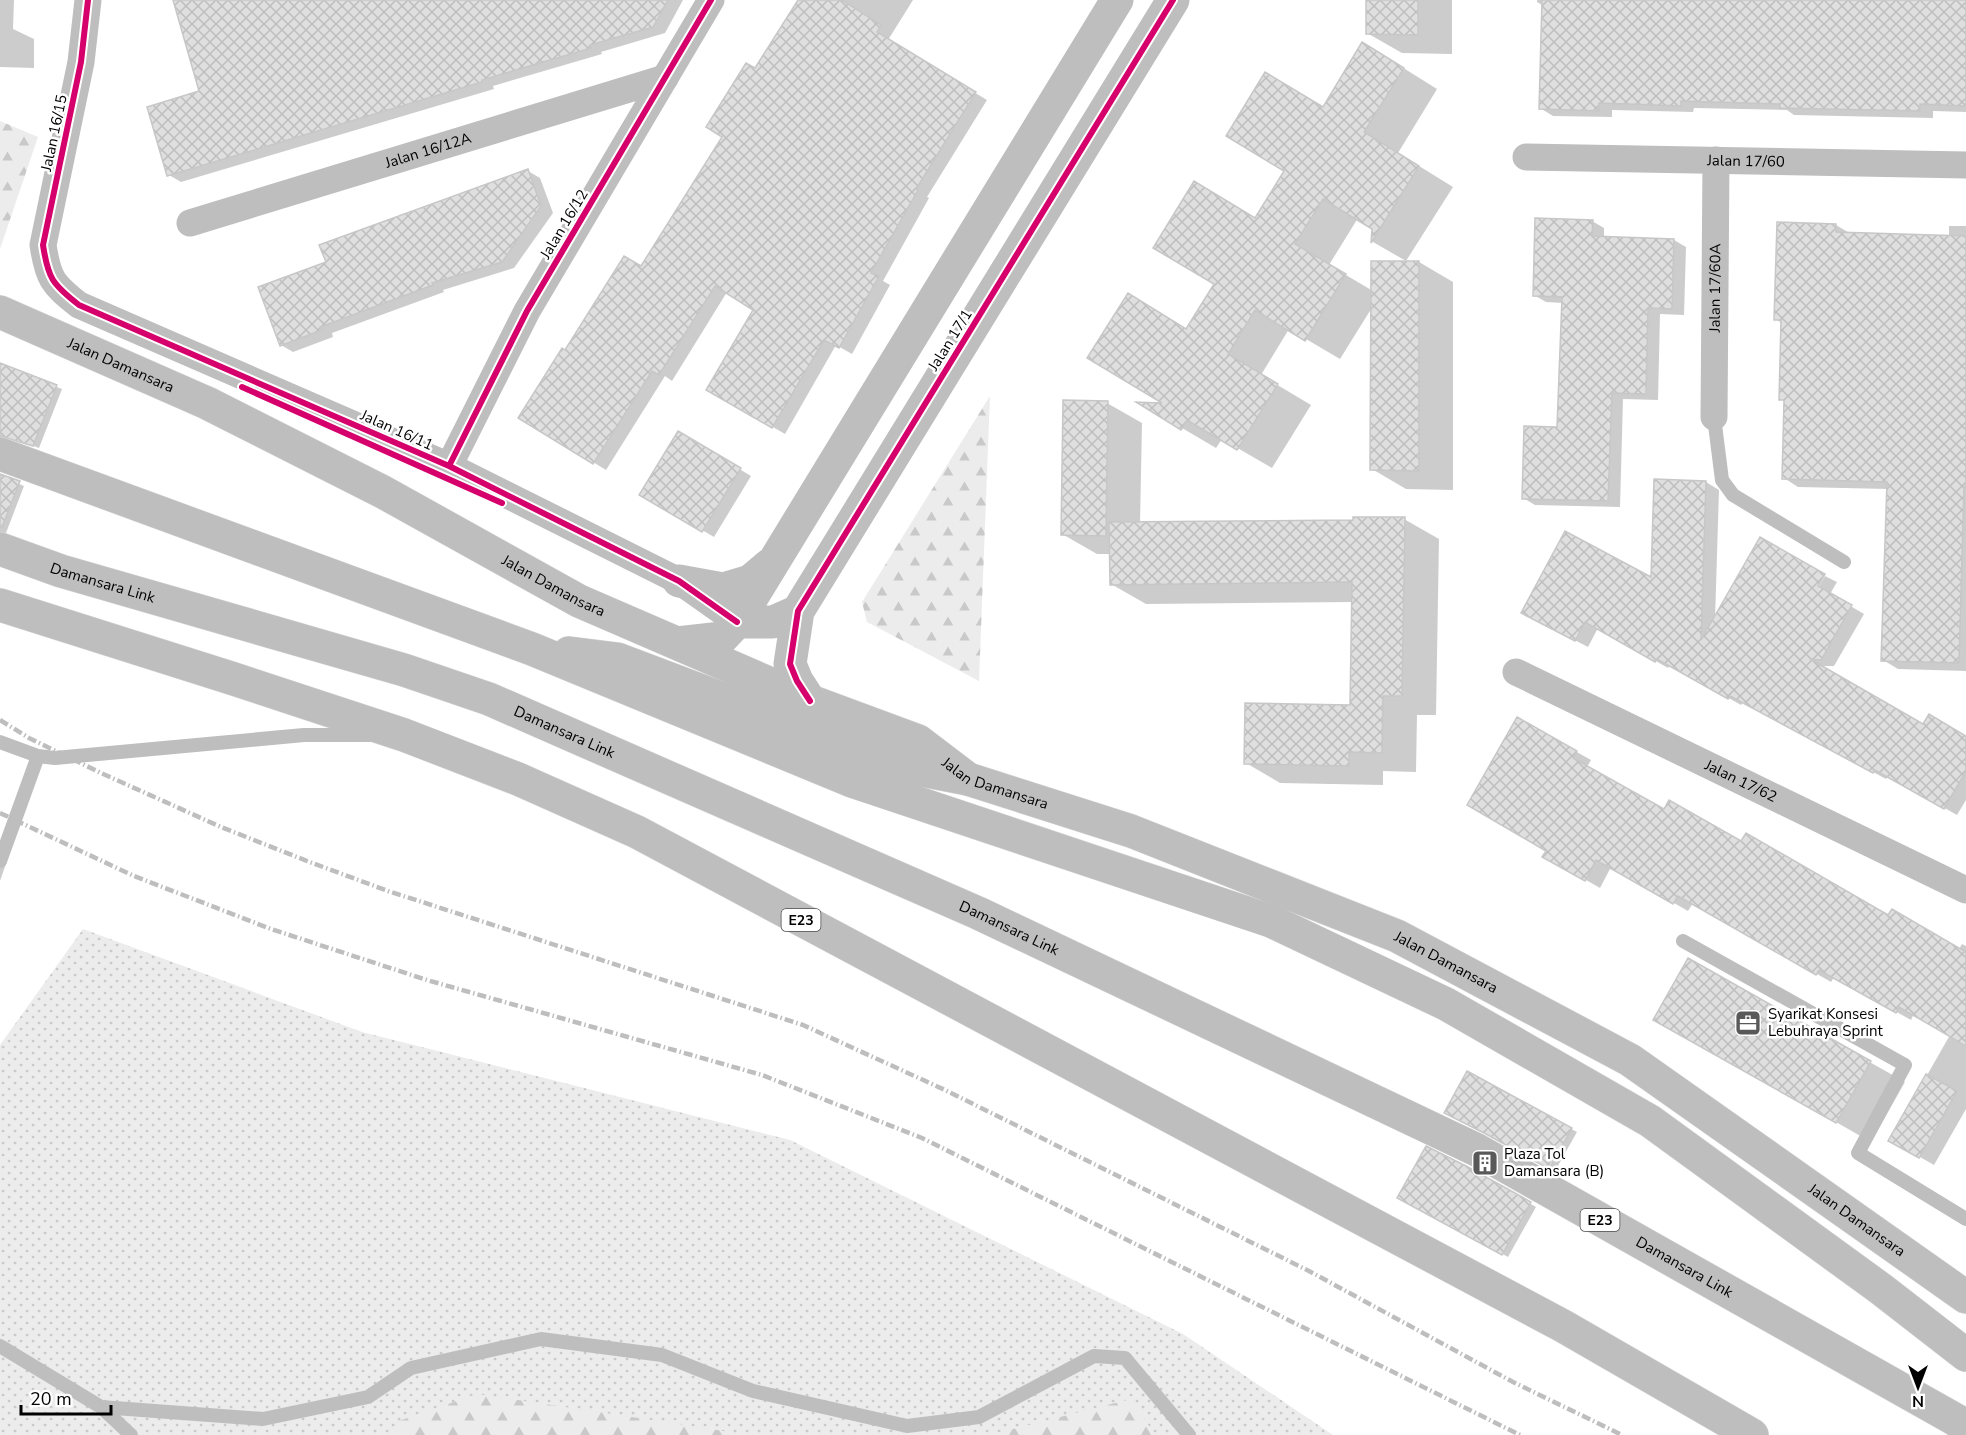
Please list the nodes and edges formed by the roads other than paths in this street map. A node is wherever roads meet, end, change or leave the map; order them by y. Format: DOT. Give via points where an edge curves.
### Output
graph roads {
  1 [pos="88,0"];
  2 [pos="711,0"];
  3 [pos="1117,0"];
  4 [pos="1173,0"];
  5 [pos="665,78"];
  6 [pos="1526,157"];
  7 [pos="1716,160"];
  8 [pos="1966,165"];
  9 [pos="190,223"];
  10 [pos="47,270"];
  11 [pos="0,312"];
  12 [pos="1714,417"];
  13 [pos="0,454"];
  14 [pos="449,466"];
  15 [pos="0,549"];
  16 [pos="775,560"];
  17 [pos="1844,562"];
  18 [pos="679,581"];
  19 [pos="0,605"];
  20 [pos="798,611"];
  21 [pos="737,622"];
  22 [pos="677,643"];
  23 [pos="532,649"];
  24 [pos="1516,672"];
  25 [pos="810,701"];
  26 [pos="404,735"];
  27 [pos="0,742"];
  28 [pos="38,756"];
  29 [pos="968,779"];
  30 [pos="0,861"];
  31 [pos="1966,890"];
  32 [pos="1683,941"];
  33 [pos="1966,1219"];
  34 [pos="1966,1297"];
  35 [pos="0,1346"];
  36 [pos="1966,1355"];
  37 [pos="101,1407"];
  38 [pos="1966,1428"];
  39 [pos="131,1435"];
  40 [pos="1189,1435"];
  41 [pos="1752,1435"];
  1 -- 10 [label="street, Jalan 16/15" via="81,62 43,245"];
  2 -- 5 [label="street, Jalan 16/12"];
  3 -- 16 [label="main road"];
  4 -- 20 [label="main road, Jalan 17/1"];
  5 -- 9 [label="street, Jalan 16/12A"];
  5 -- 14 [label="street, Jalan 16/12" via="527,311"];
  6 -- 7 [label="street, Jalan 17/60"];
  7 -- 8 [label="street, Jalan 17/60"];
  7 -- 12 [label="street, Jalan 17/60A"];
  10 -- 14 [label="street, Jalan 16/11" via="60,290 79,305"];
  11 -- 22 [label="main road, Jalan Damansara" via="207,403 383,492 579,601"];
  12 -- 17 [label="lane" via="1722,480 1733,495"];
  13 -- 23 [label="main road"];
  14 -- 18 [label="street, Jalan 16/11"];
  15 -- 38 [label="main road, Damansara Link / E23" via="61,571 404,670 489,699 978,914 1477,1150"];
  16 -- 18 [label="main road" via="750,581 723,589"];
  16 -- 21 [label="main road"];
  18 -- 21 [label="street, Jalan 16/11"];
  19 -- 26 [label="main road, E23"];
  20 -- 21 [label="main road" via="773,622"];
  20 -- 25 [label="main road, Jalan 17/1" via="790,664"];
  21 -- 22 [label="main road" via="722,638"];
  22 -- 25 [label="main road, Jalan Damansara"];
  23 -- 29 [label="main road" via="617,659 902,766"];
  23 -- 36 [label="main road" via="852,781 1271,921 1446,1004 1650,1121"];
  24 -- 31 [label="street, Jalan 17/62"];
  25 -- 29 [label="main road, Jalan Damansara" via="918,741"];
  26 -- 28 [label="lane" via="304,735 55,758"];
  26 -- 41 [label="main road, E23" via="518,779 637,832 1552,1321"];
  27 -- 28 [label="lane"];
  28 -- 30 [label="lane"];
  29 -- 34 [label="main road, Jalan Damansara" via="1131,831 1397,936 1630,1060"];
  32 -- 33 [label="lane" via="1905,1065 1858,1153"];
  35 -- 37 [label="lane"];
  37 -- 39 [label="lane"];
  37 -- 40 [label="lane" via="263,1419 368,1397 411,1368 541,1339 662,1355 753,1391 908,1426 979,1417 1094,1356 1125,1358"];
}
